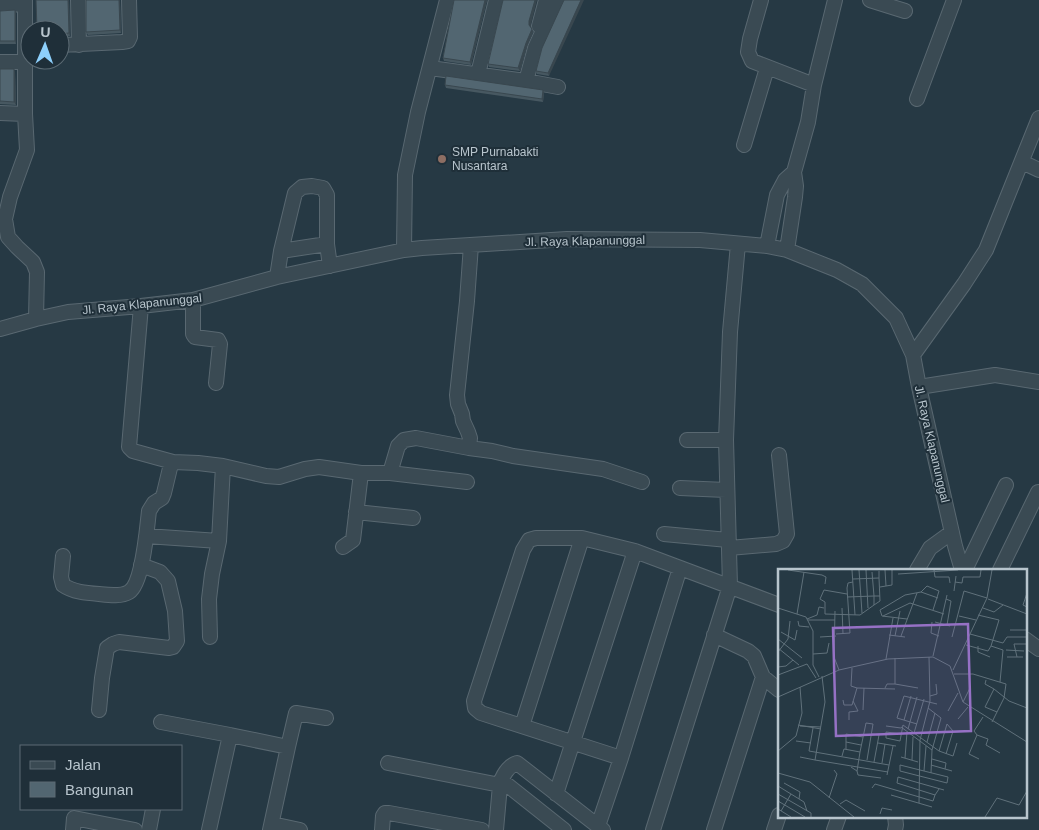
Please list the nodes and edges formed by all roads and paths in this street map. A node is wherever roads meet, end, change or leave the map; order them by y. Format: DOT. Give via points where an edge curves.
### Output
graph roads {
  1 [pos="78,0"];
  2 [pos="129,0"];
  3 [pos="447,0"];
  4 [pos="496,0"];
  5 [pos="546,0"];
  6 [pos="558,0"];
  7 [pos="761,0"];
  8 [pos="835,0"];
  9 [pos="954,0"];
  10 [pos="878,1"];
  11 [pos="25,2"];
  12 [pos="0,5"];
  13 [pos="905,11"];
  14 [pos="26,20"];
  15 [pos="70,44"];
  16 [pos="79,44"];
  17 [pos="536,48"];
  18 [pos="0,62"];
  19 [pos="20,62"];
  20 [pos="430,68"];
  21 [pos="767,68"];
  22 [pos="25,70"];
  23 [pos="478,74"];
  24 [pos="526,81"];
  25 [pos="814,85"];
  26 [pos="558,87"];
  27 [pos="917,98"];
  28 [pos="0,113"];
  29 [pos="25,114"];
  30 [pos="1039,118"];
  31 [pos="744,145"];
  32 [pos="1022,162"];
  33 [pos="1039,170"];
  34 [pos="794,172"];
  35 [pos="327,244"];
  36 [pos="738,244"];
  37 [pos="471,245"];
  38 [pos="767,246"];
  39 [pos="404,250"];
  40 [pos="787,250"];
  41 [pos="281,251"];
  42 [pos="330,266"];
  43 [pos="277,277"];
  44 [pos="193,300"];
  45 [pos="141,306"];
  46 [pos="36,319"];
  47 [pos="0,330"];
  48 [pos="913,355"];
  49 [pos="1039,382"];
  50 [pos="216,383"];
  51 [pos="919,387"];
  52 [pos="688,440"];
  53 [pos="726,440"];
  54 [pos="469,448"];
  55 [pos="779,455"];
  56 [pos="173,462"];
  57 [pos="223,466"];
  58 [pos="360,473"];
  59 [pos="390,473"];
  60 [pos="467,482"];
  61 [pos="642,482"];
  62 [pos="1006,485"];
  63 [pos="680,488"];
  64 [pos="726,490"];
  65 [pos="1038,492"];
  66 [pos="356,512"];
  67 [pos="413,518"];
  68 [pos="952,532"];
  69 [pos="664,534"];
  70 [pos="146,536"];
  71 [pos="582,538"];
  72 [pos="218,541"];
  73 [pos="728,544"];
  74 [pos="343,547"];
  75 [pos="635,551"];
  76 [pos="63,556"];
  77 [pos="141,565"];
  78 [pos="680,568"];
  79 [pos="918,569"];
  80 [pos="962,569"];
  81 [pos="966,569"];
  82 [pos="1000,569"];
  83 [pos="730,586"];
  84 [pos="778,605"];
  85 [pos="714,635"];
  86 [pos="210,636"];
  87 [pos="1026,640"];
  88 [pos="1039,650"];
  89 [pos="764,677"];
  90 [pos="778,689"];
  91 [pos="99,710"];
  92 [pos="326,718"];
  93 [pos="160,722"];
  94 [pos="522,726"];
  95 [pos="230,736"];
  96 [pos="572,742"];
  97 [pos="288,747"];
  98 [pos="621,758"];
  99 [pos="388,763"];
  100 [pos="501,782"];
  101 [pos="556,794"];
  102 [pos="153,810"];
  103 [pos="92,815"];
  104 [pos="546,816"];
  105 [pos="778,818"];
  106 [pos="838,818"];
  107 [pos="74,819"];
  108 [pos="271,827"];
  109 [pos="600,828"];
  110 [pos="135,830"];
  111 [pos="148,830"];
  112 [pos="209,830"];
  113 [pos="300,830"];
  114 [pos="382,830"];
  115 [pos="482,830"];
  116 [pos="496,830"];
  117 [pos="544,830"];
  118 [pos="564,830"];
  119 [pos="653,830"];
  120 [pos="714,830"];
  121 [pos="774,830"];
  122 [pos="834,830"];
  1 -- 16 [label="street"];
  2 -- 16 [label="street" via="128,41"];
  3 -- 20 [label="street"];
  4 -- 23 [label="street"];
  5 -- 17 [label="street"];
  6 -- 17 [label="street"];
  7 -- 21 [label="street" via="748,52 752,61"];
  8 -- 25 [label="street"];
  9 -- 27 [label="street"];
  10 -- 13 [label="street"];
  11 -- 12 [label="street"];
  11 -- 14 [label="street"];
  15 -- 16 [label="street"];
  17 -- 24 [label="street"];
  18 -- 19 [label="street"];
  20 -- 23 [label="street"];
  20 -- 39 [label="street" via="406,175"];
  21 -- 25 [label="street"];
  21 -- 31 [label="street"];
  22 -- 29 [label="street"];
  23 -- 24 [label="street"];
  24 -- 26 [label="street"];
  25 -- 34 [label="street"];
  28 -- 29 [label="street"];
  29 -- 46 [label="street" via="27,150 10,197 6,219 8,237 32,262 37,272"];
  30 -- 32 [label="street"];
  32 -- 33 [label="street"];
  32 -- 48 [label="street" via="986,250"];
  34 -- 38 [label="street" via="777,195"];
  34 -- 40 [label="street" via="796,186"];
  35 -- 41 [label="street"];
  35 -- 41 [label="street" via="327,195 323,188 302,187 296,193"];
  35 -- 42 [label="street"];
  36 -- 37 [label="street, Jl. Raya Klapanunggal" via="566,239"];
  36 -- 38 [label="street, Jl. Raya Klapanunggal"];
  36 -- 53 [label="street" via="730,332"];
  37 -- 39 [label="street, Jl. Raya Klapanunggal"];
  37 -- 54 [label="street" via="457,395 470,438"];
  38 -- 40 [label="street, Jl. Raya Klapanunggal"];
  39 -- 42 [label="street, Jl. Raya Klapanunggal"];
  40 -- 48 [label="street, Jl. Raya Klapanunggal" via="862,284 896,318"];
  41 -- 43 [label="street"];
  42 -- 43 [label="street, Jl. Raya Klapanunggal"];
  43 -- 44 [label="street, Jl. Raya Klapanunggal"];
  44 -- 45 [label="street, Jl. Raya Klapanunggal"];
  44 -- 50 [label="street" via="193,334 219,342"];
  45 -- 46 [label="street, Jl. Raya Klapanunggal" via="68,312"];
  45 -- 56 [label="street" via="129,447 133,452"];
  46 -- 47 [label="street, Jl. Raya Klapanunggal"];
  48 -- 51 [label="street, Jl. Raya Klapanunggal"];
  49 -- 51 [label="street" via="995,375"];
  51 -- 68 [label="street, Jl. Raya Klapanunggal"];
  52 -- 53 [label="street"];
  53 -- 64 [label="street"];
  54 -- 59 [label="street" via="416,438 404,440 398,446"];
  54 -- 61 [label="street" via="603,469"];
  55 -- 73 [label="street" via="787,534 783,541 776,544"];
  56 -- 57 [label="street"];
  56 -- 70 [label="street" via="164,494 149,510"];
  57 -- 58 [label="street" via="279,477 319,467"];
  57 -- 72 [label="street"];
  58 -- 59 [label="street"];
  58 -- 66 [label="street"];
  59 -- 60 [label="street"];
  62 -- 81 [label="street"];
  63 -- 64 [label="street"];
  64 -- 73 [label="street"];
  65 -- 82 [label="street"];
  66 -- 67 [label="street"];
  66 -- 74 [label="street" via="354,540"];
  68 -- 79 [label="street" via="930,548"];
  68 -- 80 [label="street, Jl. Raya Klapanunggal"];
  69 -- 73 [label="street"];
  70 -- 72 [label="street"];
  70 -- 77 [label="street"];
  71 -- 75 [label="street"];
  71 -- 94 [label="street"];
  71 -- 94 [label="street" via="529,540 474,701 475,708 481,713"];
  72 -- 86 [label="street" via="209,599"];
  73 -- 83 [label="street"];
  75 -- 78 [label="street"];
  75 -- 96 [label="street"];
  76 -- 77 [label="street" via="63,585 70,590 92,593 117,595 130,592"];
  77 -- 91 [label="street" via="160,572 168,581 177,641 169,648 119,642 107,648"];
  78 -- 83 [label="street"];
  78 -- 98 [label="street"];
  83 -- 84 [label="street"];
  83 -- 85 [label="street"];
  85 -- 89 [label="street" via="754,656"];
  85 -- 119 [label="street"];
  87 -- 88 [label="street"];
  89 -- 90 [label="street"];
  89 -- 120 [label="street"];
  92 -- 97 [label="street" via="296,713"];
  93 -- 95 [label="street"];
  94 -- 96 [label="street"];
  95 -- 97 [label="street"];
  95 -- 112 [label="street"];
  96 -- 98 [label="street"];
  96 -- 101 [label="street"];
  97 -- 108 [label="street"];
  98 -- 109 [label="street"];
  99 -- 100 [label="street"];
  100 -- 101 [label="street" via="507,771 517,764"];
  100 -- 104 [label="street"];
  100 -- 116 [label="street"];
  101 -- 109 [label="street"];
  102 -- 111 [label="street"];
  103 -- 107 [label="street"];
  103 -- 110 [label="street"];
  104 -- 117 [label="street"];
  104 -- 118 [label="street"];
  105 -- 121 [label="street"];
  106 -- 122 [label="street"];
  108 -- 113 [label="street"];
  114 -- 115 [label="street" via="383,816 389,813"];
}
